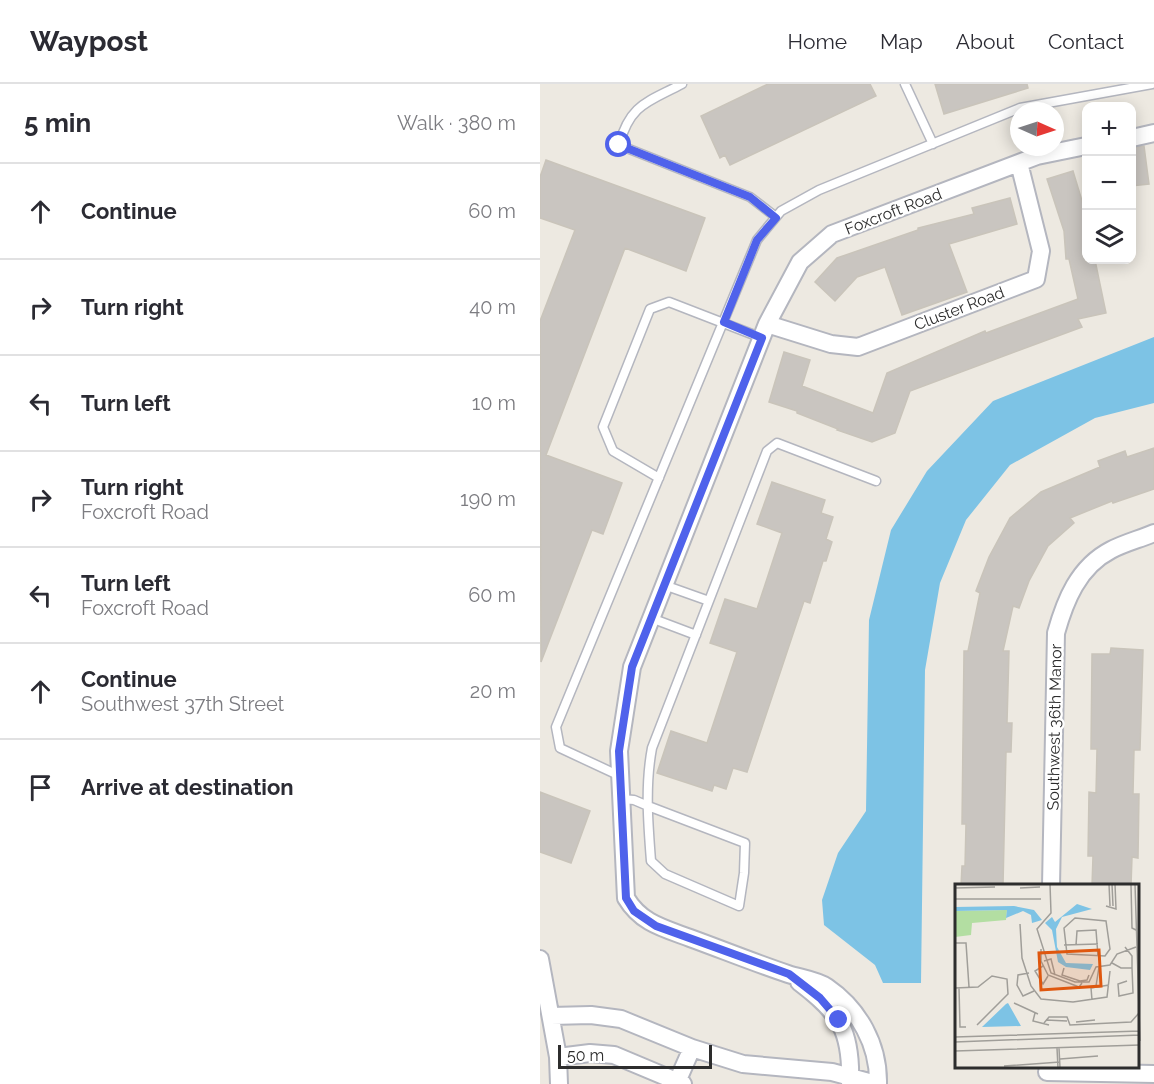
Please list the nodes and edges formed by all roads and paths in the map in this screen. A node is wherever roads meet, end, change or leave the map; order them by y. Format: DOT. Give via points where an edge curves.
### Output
graph roads {
  1 [pos="682,84"];
  2 [pos="905,84"];
  3 [pos="1152,84"];
  4 [pos="1154,133"];
  5 [pos="1136,137"];
  6 [pos="933,144"];
  7 [pos="1082,147"];
  8 [pos="1019,163"];
  9 [pos="776,218"];
  10 [pos="724,322"];
  11 [pos="764,331"];
  12 [pos="659,478"];
  13 [pos="876,481"];
  14 [pos="1154,533"];
  15 [pos="664,585"];
  16 [pos="709,601"];
  17 [pos="651,618"];
  18 [pos="696,635"];
  19 [pos="620,776"];
  20 [pos="621,799"];
  21 [pos="648,806"];
  22 [pos="1051,884"];
  23 [pos="540,959"];
  24 [pos="789,974"];
  25 [pos="551,1016"];
  26 [pos="692,1048"];
  27 [pos="558,1057"];
  28 [pos="1046,1074"];
  29 [pos="1154,1074"];
  30 [pos="850,1080"];
  31 [pos="680,1083"];
  32 [pos="559,1084"];
  33 [pos="877,1084"];
  1 -- 9 [label="lane" via="640,105 624,128 619,145 750,197"];
  2 -- 6 [label="lane"];
  3 -- 6 [label="lane" via="1020,108"];
  4 -- 5 [label="street"];
  6 -- 9 [label="lane" via="819,190 781,211"];
  7 -- 8 [label="street, Foxcroft Road"];
  8 -- 11 [label="street, Foxcroft Road" via="832,234 800,262"];
  8 -- 11 [label="street, Cluster Road" via="1041,251 1036,279 858,346 831,345"];
  9 -- 10 [label="lane" via="757,240"];
  10 -- 11 [label="lane"];
  10 -- 12 [label="lane"];
  10 -- 12 [label="lane" via="669,302 650,309 603,428 613,451"];
  11 -- 15 [label="street, Foxcroft Road"];
  12 -- 19 [label="lane" via="556,727 560,748"];
  13 -- 16 [label="lane" via="777,443 767,451"];
  14 -- 22 [label="street, Southwest 36th Manor" via="1109,551 1082,574 1065,602 1056,633"];
  15 -- 16 [label="lane"];
  15 -- 17 [label="street, Foxcroft Road"];
  16 -- 18 [label="lane"];
  17 -- 18 [label="lane"];
  17 -- 19 [label="street, Foxcroft Road" via="632,667 619,751"];
  18 -- 21 [label="lane" via="652,748 647,772"];
  19 -- 20 [label="street, Foxcroft Road"];
  20 -- 21 [label="lane"];
  20 -- 24 [label="street, Foxcroft Road" via="626,898 634,911 656,926"];
  21 -- 21 [label="lane" via="745,843 738,906 665,874 651,861"];
  23 -- 25 [label="street"];
  24 -- 30 [label="street" via="820,998 839,1020 849,1049"];
  24 -- 33 [label="street" via="826,985 849,1006 867,1031 878,1066"];
  25 -- 26 [label="street" via="621,1019"];
  25 -- 27 [label="street"];
  26 -- 30 [label="street" via="743,1064 832,1072"];
  26 -- 31 [label="street"];
  27 -- 31 [label="street" via="614,1055"];
  27 -- 32 [label="street"];
  28 -- 29 [label="street"];
  30 -- 33 [label="street"];
}
